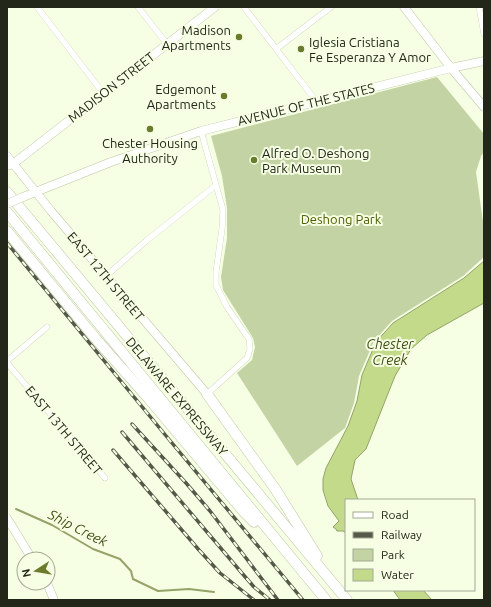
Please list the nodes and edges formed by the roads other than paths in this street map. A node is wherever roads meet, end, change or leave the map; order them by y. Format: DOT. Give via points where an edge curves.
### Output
graph roads {
  1 [pos="37,7"];
  2 [pos="138,7"];
  3 [pos="215,7"];
  4 [pos="244,7"];
  5 [pos="331,7"];
  6 [pos="404,7"];
  7 [pos="479,7"];
  8 [pos="484,34"];
  9 [pos="167,44"];
  10 [pos="276,49"];
  11 [pos="484,60"];
  12 [pos="451,68"];
  13 [pos="104,93"];
  14 [pos="316,101"];
  15 [pos="484,107"];
  16 [pos="200,131"];
  17 [pos="7,156"];
  18 [pos="10,165"];
  19 [pos="216,186"];
  20 [pos="7,192"];
  21 [pos="36,193"];
  22 [pos="7,204"];
  23 [pos="7,212"];
  24 [pos="7,231"];
  25 [pos="106,276"];
  26 [pos="47,327"];
  27 [pos="7,362"];
  28 [pos="207,394"];
  29 [pos="105,478"];
  30 [pos="7,518"];
  31 [pos="27,551"];
  32 [pos="288,555"];
  33 [pos="326,600"];
  34 [pos="348,600"];
  1 -- 13 [label="street"];
  2 -- 9 [label="street"];
  3 -- 9 [label="main road, MADISON STREET"];
  4 -- 10 [label="street"];
  5 -- 10 [label="street"];
  6 -- 12 [label="main road"];
  7 -- 8 [label="street"];
  9 -- 13 [label="main road, MADISON STREET"];
  10 -- 14 [label="street"];
  11 -- 12 [label="main road, AVENUE OF THE STATES"];
  12 -- 14 [label="main road, AVENUE OF THE STATES"];
  12 -- 15 [label="main road"];
  13 -- 18 [label="main road, MADISON STREET"];
  14 -- 16 [label="main road, AVENUE OF THE STATES"];
  16 -- 19 [label="street"];
  16 -- 21 [label="main road, AVENUE OF THE STATES" via="130,155"];
  17 -- 18 [label="main road, EAST 12TH STREET"];
  18 -- 21 [label="main road, EAST 12TH STREET"];
  19 -- 25 [label="street"];
  19 -- 28 [label="street" via="223,210 216,285 227,307 249,339 250,349 247,358"];
  20 -- 34 [label="highway, DELAWARE EXPRESSWAY"];
  21 -- 22 [label="main road, AVENUE OF THE STATES, bridge"];
  21 -- 25 [label="main road, EAST 12TH STREET"];
  23 -- 32 [label="highway, DELAWARE EXPRESSWAY"];
  24 -- 32 [label="highway" via="244,512"];
  25 -- 28 [label="main road, EAST 12TH STREET"];
  26 -- 27 [label="street"];
  27 -- 29 [label="street, EAST 13TH STREET"];
  28 -- 34 [label="highway" via="276,490"];
  30 -- 31 [label="main road"];
  32 -- 33 [label="highway, DELAWARE EXPRESSWAY"];
}
